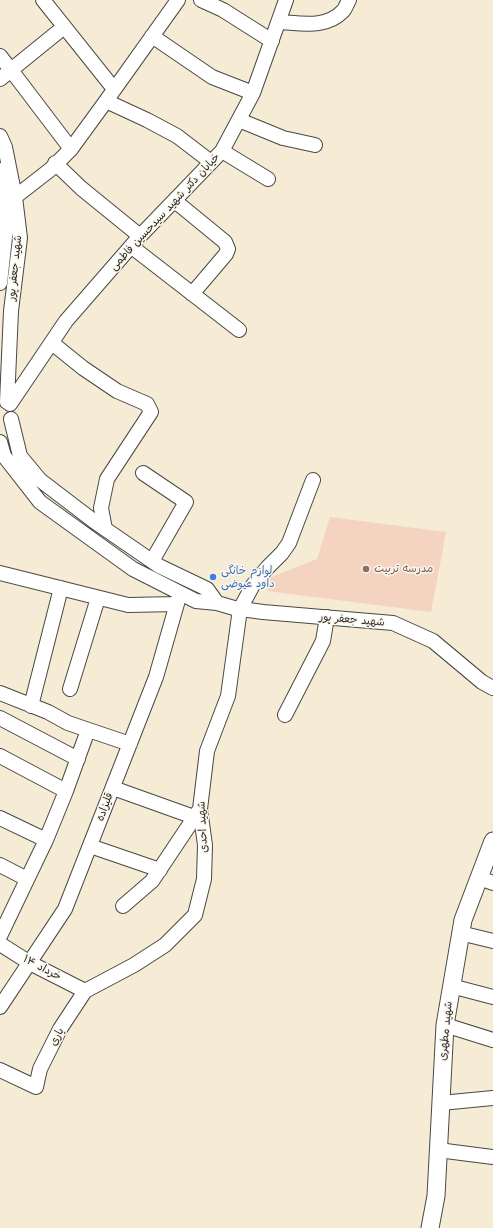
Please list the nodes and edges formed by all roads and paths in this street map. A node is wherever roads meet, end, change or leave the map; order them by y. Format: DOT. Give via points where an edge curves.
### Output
graph roads {
  1 [pos="43,0"];
  2 [pos="178,0"];
  3 [pos="202,0"];
  4 [pos="286,0"];
  5 [pos="349,0"];
  6 [pos="279,22"];
  7 [pos="64,27"];
  8 [pos="152,36"];
  9 [pos="272,41"];
  10 [pos="0,56"];
  11 [pos="5,74"];
  12 [pos="114,89"];
  13 [pos="254,93"];
  14 [pos="106,101"];
  15 [pos="239,120"];
  16 [pos="0,136"];
  17 [pos="315,145"];
  18 [pos="70,149"];
  19 [pos="222,151"];
  20 [pos="211,162"];
  21 [pos="55,164"];
  22 [pos="0,170"];
  23 [pos="268,179"];
  24 [pos="15,197"];
  25 [pos="175,201"];
  26 [pos="136,242"];
  27 [pos="2,253"];
  28 [pos="0,283"];
  29 [pos="192,294"];
  30 [pos="239,330"];
  31 [pos="52,343"];
  32 [pos="6,402"];
  33 [pos="6,421"];
  34 [pos="0,442"];
  35 [pos="143,473"];
  36 [pos="313,480"];
  37 [pos="105,529"];
  38 [pos="152,561"];
  39 [pos="1,576"];
  40 [pos="61,588"];
  41 [pos="98,598"];
  42 [pos="179,599"];
  43 [pos="217,603"];
  44 [pos="240,609"];
  45 [pos="327,617"];
  46 [pos="493,688"];
  47 [pos="70,689"];
  48 [pos="0,693"];
  49 [pos="31,706"];
  50 [pos="285,716"];
  51 [pos="0,718"];
  52 [pos="88,730"];
  53 [pos="130,744"];
  54 [pos="0,756"];
  55 [pos="78,759"];
  56 [pos="113,788"];
  57 [pos="66,791"];
  58 [pos="197,813"];
  59 [pos="0,818"];
  60 [pos="46,840"];
  61 [pos="493,841"];
  62 [pos="90,846"];
  63 [pos="0,865"];
  64 [pos="160,870"];
  65 [pos="27,879"];
  66 [pos="486,880"];
  67 [pos="123,906"];
  68 [pos="460,933"];
  69 [pos="0,936"];
  70 [pos="493,941"];
  71 [pos="0,944"];
  72 [pos="30,963"];
  73 [pos="452,986"];
  74 [pos="85,991"];
  75 [pos="493,997"];
  76 [pos="0,1007"];
  77 [pos="445,1025"];
  78 [pos="493,1040"];
  79 [pos="0,1070"];
  80 [pos="493,1098"];
  81 [pos="441,1103"];
  82 [pos="438,1150"];
  83 [pos="493,1157"];
  84 [pos="430,1228"];
  1 -- 7 [label="street"];
  2 -- 8 [label="street"];
  3 -- 9 [label="street"];
  4 -- 6 [label="street, خیابان دکتر شهید سیدحسین فاطمی"];
  5 -- 6 [label="street" via="343,11 319,24"];
  6 -- 9 [label="street, خیابان دکتر شهید سیدحسین فاطمی"];
  7 -- 11 [label="street"];
  7 -- 12 [label="street"];
  8 -- 12 [label="street"];
  8 -- 13 [label="street" via="212,76"];
  9 -- 13 [label="street, خیابان دکتر شهید سیدحسین فاطمی"];
  10 -- 11 [label="street"];
  11 -- 18 [label="street"];
  12 -- 14 [label="street"];
  13 -- 15 [label="street, خیابان دکتر شهید سیدحسین فاطمی"];
  14 -- 18 [label="street"];
  14 -- 20 [label="street" via="177,136"];
  15 -- 17 [label="street" via="283,138"];
  15 -- 19 [label="street, خیابان دکتر شهید سیدحسین فاطمی"];
  16 -- 24 [label="street, شهید جعفر پور" via="5,147"];
  18 -- 21 [label="street"];
  19 -- 20 [label="street, خیابان دکتر شهید سیدحسین فاطمی"];
  19 -- 23 [label="street"];
  20 -- 25 [label="street, خیابان دکتر شهید سیدحسین فاطمی"];
  21 -- 24 [label="street"];
  21 -- 26 [label="street"];
  22 -- 27 [label="street, شهید جعفر پور" via="6,228"];
  24 -- 32 [label="street, شهید جعفر پور" via="20,238 11,311"];
  25 -- 26 [label="street, خیابان دکتر شهید سیدحسین فاطمی"];
  25 -- 29 [label="street" via="225,242 228,249"];
  26 -- 29 [label="street"];
  26 -- 31 [label="street, خیابان دکتر شهید سیدحسین فاطمی" via="66,321"];
  27 -- 28 [label="street, شهید جعفر پور"];
  29 -- 30 [label="street"];
  31 -- 32 [label="street, خیابان دکتر شهید سیدحسین فاطمی"];
  31 -- 37 [label="street" via="117,391 147,404 150,412 107,479 101,508"];
  32 -- 33 [label="street, شهید جعفر پور" via="13,410"];
  33 -- 37 [label="street" via="20,456 40,480"];
  34 -- 42 [label="street, شهید جعفر پور" via="4,456 40,502"];
  35 -- 38 [label="street" via="186,502"];
  36 -- 44 [label="street" via="289,543 253,585"];
  37 -- 38 [label="street"];
  38 -- 43 [label="street" via="207,589"];
  39 -- 40 [label="street"];
  40 -- 41 [label="street"];
  40 -- 49 [label="street"];
  41 -- 42 [label="street" via="128,605"];
  41 -- 47 [label="street"];
  42 -- 43 [label="street, شهید جعفر پور"];
  42 -- 53 [label="street, قلیزاده" via="156,677"];
  43 -- 44 [label="street, شهید جعفر پور"];
  44 -- 45 [label="street, شهید جعفر پور"];
  44 -- 58 [label="street, شهید احدی" via="228,696 207,751"];
  45 -- 46 [label="street, شهید جعفر پور" via="393,623 433,641 482,682"];
  45 -- 50 [label="street" via="323,641"];
  48 -- 49 [label="street"];
  49 -- 52 [label="street"];
  51 -- 55 [label="street"];
  52 -- 53 [label="street"];
  52 -- 55 [label="street"];
  53 -- 56 [label="street, قلیزاده"];
  54 -- 57 [label="street"];
  55 -- 57 [label="street"];
  56 -- 58 [label="street"];
  56 -- 62 [label="street, قلیزاده"];
  57 -- 60 [label="street"];
  58 -- 64 [label="street"];
  58 -- 74 [label="street, شهید احدی" via="205,845 204,878 196,915 165,945"];
  59 -- 60 [label="street"];
  60 -- 65 [label="street"];
  61 -- 66 [label="main road, شهید مطهری"];
  62 -- 64 [label="street"];
  62 -- 72 [label="street, قلیزاده" via="65,909"];
  63 -- 65 [label="street"];
  64 -- 67 [label="street" via="152,882"];
  65 -- 69 [label="street"];
  66 -- 68 [label="main road, شهید مطهری" via="463,920"];
  68 -- 70 [label="street"];
  68 -- 73 [label="main road, شهید مطهری"];
  71 -- 72 [label="street, ۱۴ خرداد"];
  72 -- 74 [label="street, ۱۴ خرداد"];
  72 -- 76 [label="street, قلیزاده"];
  73 -- 75 [label="street"];
  73 -- 77 [label="main road, شهید مطهری"];
  74 -- 79 [label="street, یاری" via="60,1029 40,1069 36,1087"];
  77 -- 78 [label="street"];
  77 -- 81 [label="main road, شهید مطهری"];
  80 -- 81 [label="street"];
  81 -- 82 [label="main road, شهید مطهری"];
  82 -- 83 [label="street"];
  82 -- 84 [label="main road, شهید مطهری" via="436,1196"];
}
